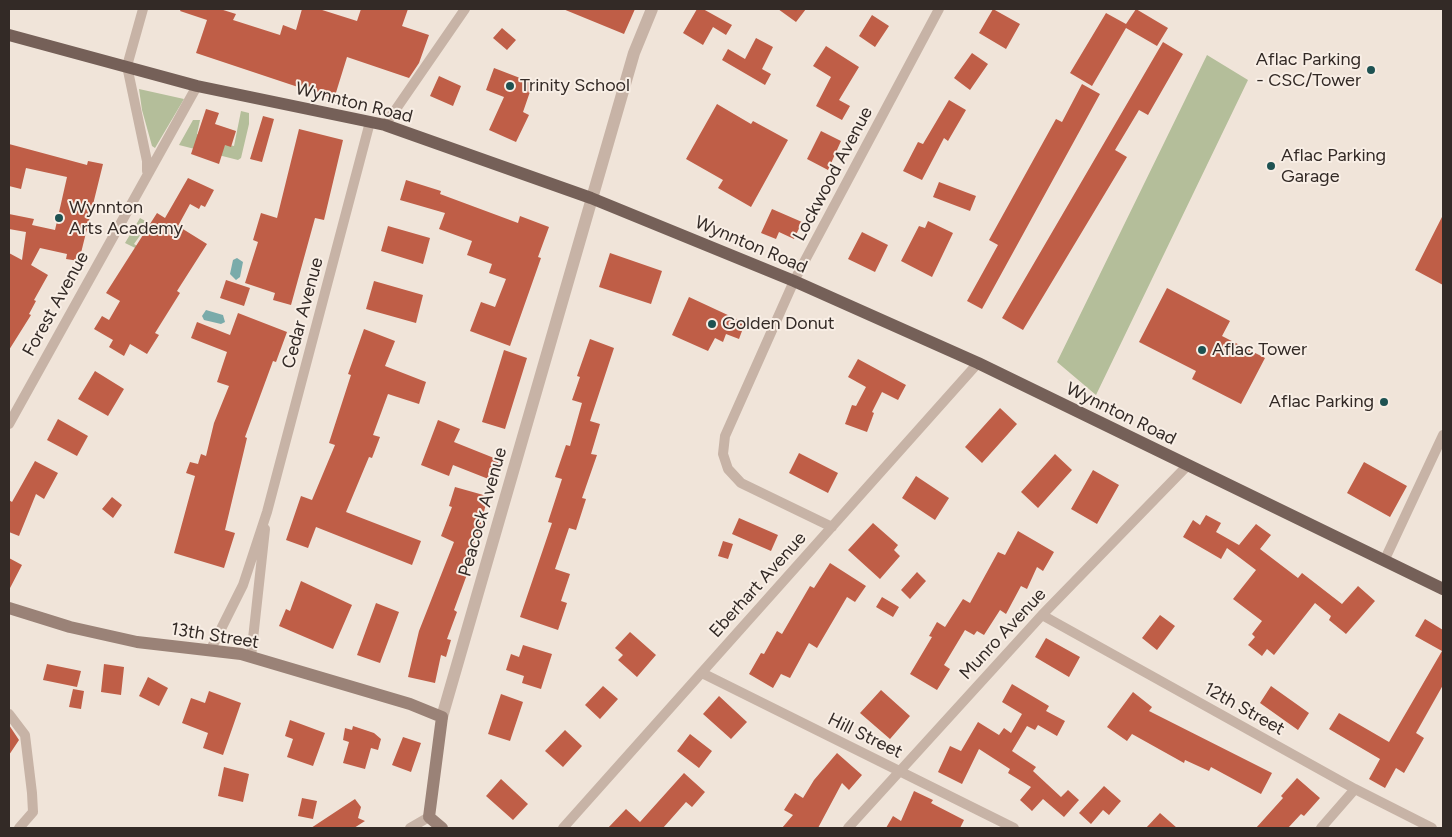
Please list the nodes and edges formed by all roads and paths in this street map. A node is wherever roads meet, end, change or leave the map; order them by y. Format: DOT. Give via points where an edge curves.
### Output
graph roads {
  1 [pos="142,9"];
  2 [pos="465,9"];
  3 [pos="652,9"];
  4 [pos="939,9"];
  5 [pos="9,35"];
  6 [pos="127,66"];
  7 [pos="197,86"];
  8 [pos="370,122"];
  9 [pos="385,125"];
  10 [pos="146,174"];
  11 [pos="591,198"];
  12 [pos="794,281"];
  13 [pos="978,363"];
  14 [pos="9,424"];
  15 [pos="1443,435"];
  16 [pos="1187,466"];
  17 [pos="267,512"];
  18 [pos="832,527"];
  19 [pos="1384,559"];
  20 [pos="1443,589"];
  21 [pos="9,608"];
  22 [pos="1042,615"];
  23 [pos="210,651"];
  24 [pos="251,657"];
  25 [pos="702,673"];
  26 [pos="9,714"];
  27 [pos="442,717"];
  28 [pos="900,771"];
  29 [pos="1355,789"];
  30 [pos="429,817"];
  31 [pos="19,828"];
  32 [pos="410,828"];
  33 [pos="442,828"];
  34 [pos="563,828"];
  35 [pos="848,828"];
  36 [pos="1014,828"];
  37 [pos="1321,828"];
  38 [pos="1432,828"];
  1 -- 6 [label="street"];
  2 -- 9 [label="street"];
  3 -- 11 [label="street, Peacock Avenue" via="634,53"];
  4 -- 12 [label="street, Lockwood Avenue"];
  5 -- 6 [label="main road, Wynnton Road"];
  6 -- 7 [label="main road, Wynnton Road"];
  6 -- 10 [label="street" via="147,161"];
  7 -- 8 [label="main road, Wynnton Road"];
  7 -- 10 [label="street, Forest Avenue"];
  8 -- 9 [label="main road, Wynnton Road"];
  8 -- 17 [label="street, Cedar Avenue"];
  9 -- 11 [label="main road, Wynnton Road"];
  10 -- 14 [label="street, Forest Avenue"];
  11 -- 12 [label="main road, Wynnton Road"];
  11 -- 27 [label="street, Peacock Avenue"];
  12 -- 13 [label="main road, Wynnton Road"];
  12 -- 18 [label="street, Lockwood Avenue" via="725,436 723,454 728,468 741,483"];
  13 -- 16 [label="main road, Wynnton Road"];
  13 -- 18 [label="street, Eberhart Avenue"];
  15 -- 19 [label="street"];
  16 -- 19 [label="main road, Wynnton Road"];
  16 -- 22 [label="street, Munro Avenue"];
  17 -- 23 [label="street" via="243,585"];
  17 -- 24 [label="street"];
  18 -- 25 [label="street, Eberhart Avenue"];
  19 -- 20 [label="main road, Wynnton Road"];
  21 -- 23 [label="main road, 13th Street" via="70,627 137,642"];
  22 -- 28 [label="street, Munro Avenue"];
  22 -- 29 [label="street, 12th Street"];
  23 -- 24 [label="main road, 13th Street"];
  24 -- 27 [label="main road, 13th Street" via="410,704"];
  25 -- 28 [label="street, Hill Street"];
  25 -- 34 [label="street, Eberhart Avenue"];
  26 -- 31 [label="street" via="25,735 32,793 33,812"];
  27 -- 30 [label="main road, Peacock Avenue"];
  28 -- 35 [label="street, Munro Avenue"];
  28 -- 36 [label="street, Hill Street"];
  29 -- 37 [label="street"];
  29 -- 38 [label="street, 12th Street"];
  30 -- 32 [label="street"];
  30 -- 33 [label="main road"];
}
